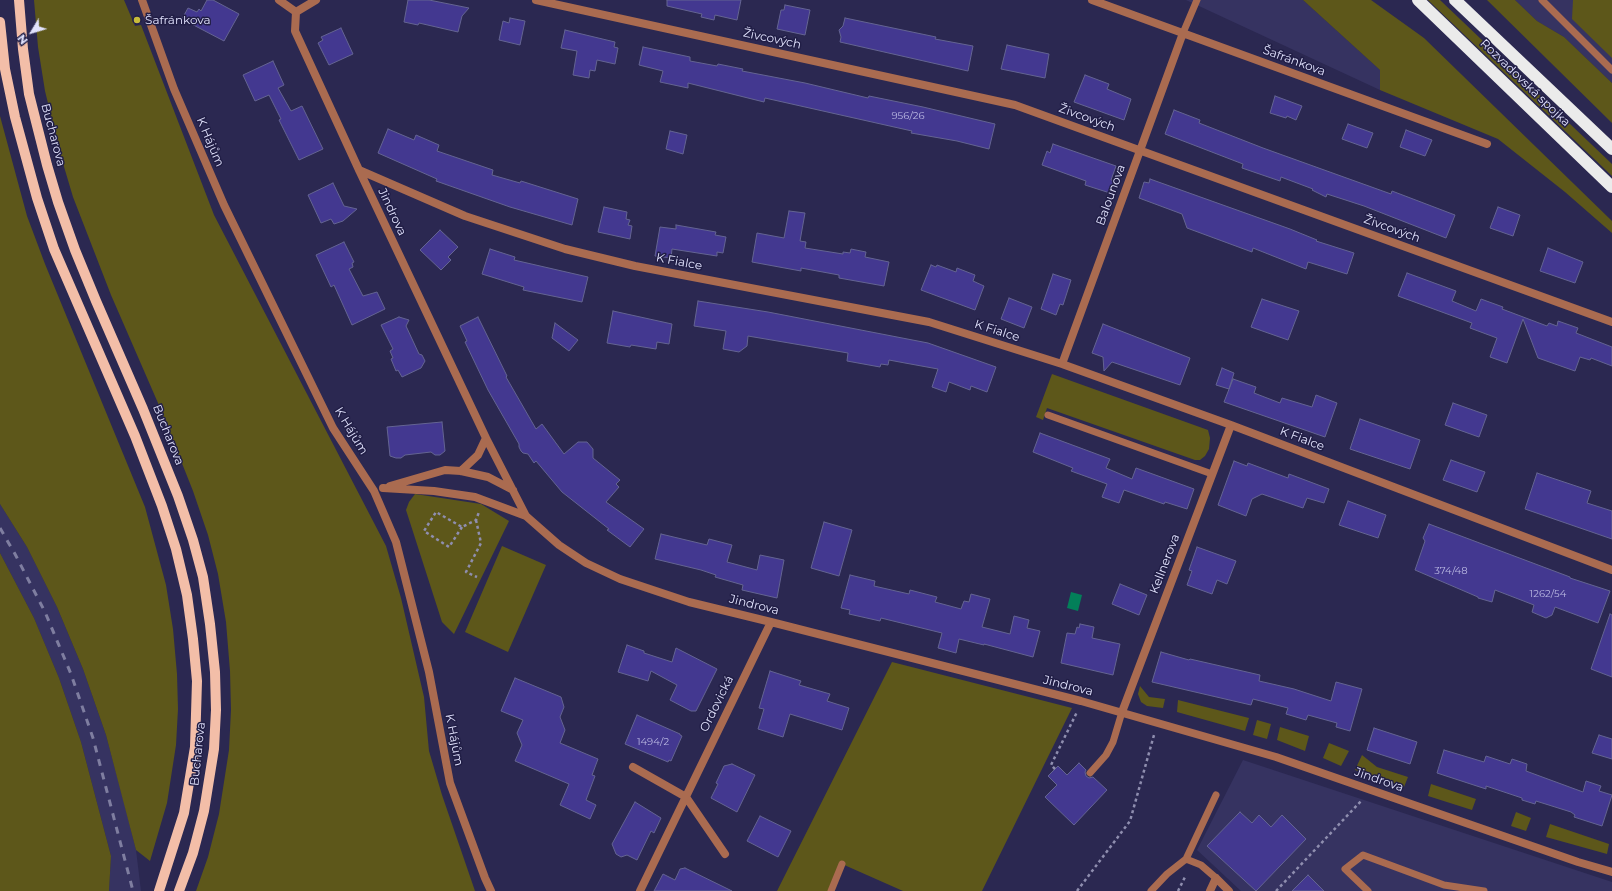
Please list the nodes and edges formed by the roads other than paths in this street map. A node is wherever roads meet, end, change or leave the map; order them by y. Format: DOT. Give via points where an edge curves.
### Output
graph roads {
  1 [pos="19,0"];
  2 [pos="142,0"];
  3 [pos="279,0"];
  4 [pos="316,0"];
  5 [pos="536,0"];
  6 [pos="1092,0"];
  7 [pos="1197,0"];
  8 [pos="1418,0"];
  9 [pos="1455,0"];
  10 [pos="1542,0"];
  11 [pos="296,12"];
  12 [pos="0,22"];
  13 [pos="1183,33"];
  14 [pos="1612,70"];
  15 [pos="1487,144"];
  16 [pos="1612,149"];
  17 [pos="1140,150"];
  18 [pos="359,170"];
  19 [pos="1612,187"];
  20 [pos="1612,322"];
  21 [pos="1062,364"];
  22 [pos="1048,415"];
  23 [pos="1231,425"];
  24 [pos="486,438"];
  25 [pos="461,471"];
  26 [pos="1212,474"];
  27 [pos="383,488"];
  28 [pos="513,490"];
  29 [pos="374,491"];
  30 [pos="526,516"];
  31 [pos="1612,570"];
  32 [pos="771,622"];
  33 [pos="1122,712"];
  34 [pos="633,767"];
  35 [pos="1090,773"];
  36 [pos="1216,794"];
  37 [pos="686,797"];
  38 [pos="726,854"];
  39 [pos="1186,859"];
  40 [pos="842,864"];
  41 [pos="1612,872"];
  42 [pos="1216,878"];
  43 [pos="159,891"];
  44 [pos="179,891"];
  45 [pos="491,891"];
  46 [pos="640,891"];
  47 [pos="831,891"];
  48 [pos="1151,891"];
  49 [pos="1210,891"];
  50 [pos="1228,891"];
  51 [pos="1368,891"];
  52 [pos="1484,891"];
  1 -- 44 [label="main road, Bucharova" via="29,94 58,202 90,286 178,496 203,577 215,672 214,748 204,811 193,853"];
  2 -- 29 [label="street, K Hájům" via="174,89 224,205 333,428"];
  3 -- 11 [label="street"];
  4 -- 11 [label="street"];
  5 -- 17 [label="street, Živcových" via="1015,105"];
  6 -- 13 [label="street, Šafránkova"];
  7 -- 13 [label="lane"];
  8 -- 19 [label="highway, Rozvadovská spojka"];
  9 -- 16 [label="highway, Rozvadovská spojka"];
  10 -- 14 [label="lane"];
  11 -- 18 [label="street, Jindrova" via="295,31"];
  12 -- 43 [label="main road, Bucharova" via="15,116 37,198 54,249 135,436 162,506 187,594 197,681 195,747 184,813"];
  13 -- 15 [label="street, Šafránkova"];
  13 -- 17 [label="street, Balounova"];
  17 -- 20 [label="street, Živcových"];
  17 -- 21 [label="street, Balounova"];
  18 -- 21 [label="street, K Fialce" via="465,216 564,249 635,266 930,322"];
  18 -- 24 [label="street, Jindrova"];
  21 -- 23 [label="street, K Fialce"];
  22 -- 26 [label="lane"];
  23 -- 26 [label="street, Kellnerova"];
  23 -- 31 [label="street, K Fialce"];
  24 -- 25 [label="street" via="478,455"];
  24 -- 28 [label="street, Jindrova"];
  25 -- 27 [label="street, Jindrova" via="445,470"];
  25 -- 28 [label="street, Jindrova" via="488,477"];
  26 -- 33 [label="street, Kellnerova"];
  27 -- 29 [label="street, Jindrova"];
  27 -- 30 [label="street, Jindrova" via="475,497"];
  28 -- 30 [label="street, Jindrova"];
  29 -- 45 [label="street, K Hájům" via="396,542 429,672 450,784"];
  30 -- 32 [label="street, Jindrova" via="559,545 586,563 620,579 689,602"];
  32 -- 33 [label="street, Jindrova"];
  32 -- 37 [label="street, Ordovická"];
  33 -- 35 [label="lane" via="1113,742 1106,755"];
  33 -- 41 [label="street, Jindrova" via="1276,757"];
  34 -- 37 [label="street"];
  36 -- 39 [label="lane"];
  37 -- 38 [label="street"];
  37 -- 46 [label="street, Ordovická"];
  39 -- 42 [label="lane" via="1201,865"];
  39 -- 48 [label="lane"];
  40 -- 47 [label="lane"];
  42 -- 49 [label="street"];
  42 -- 50 [label="street"];
  51 -- 52 [label="lane" via="1345,869 1363,855 1444,885"];
}
